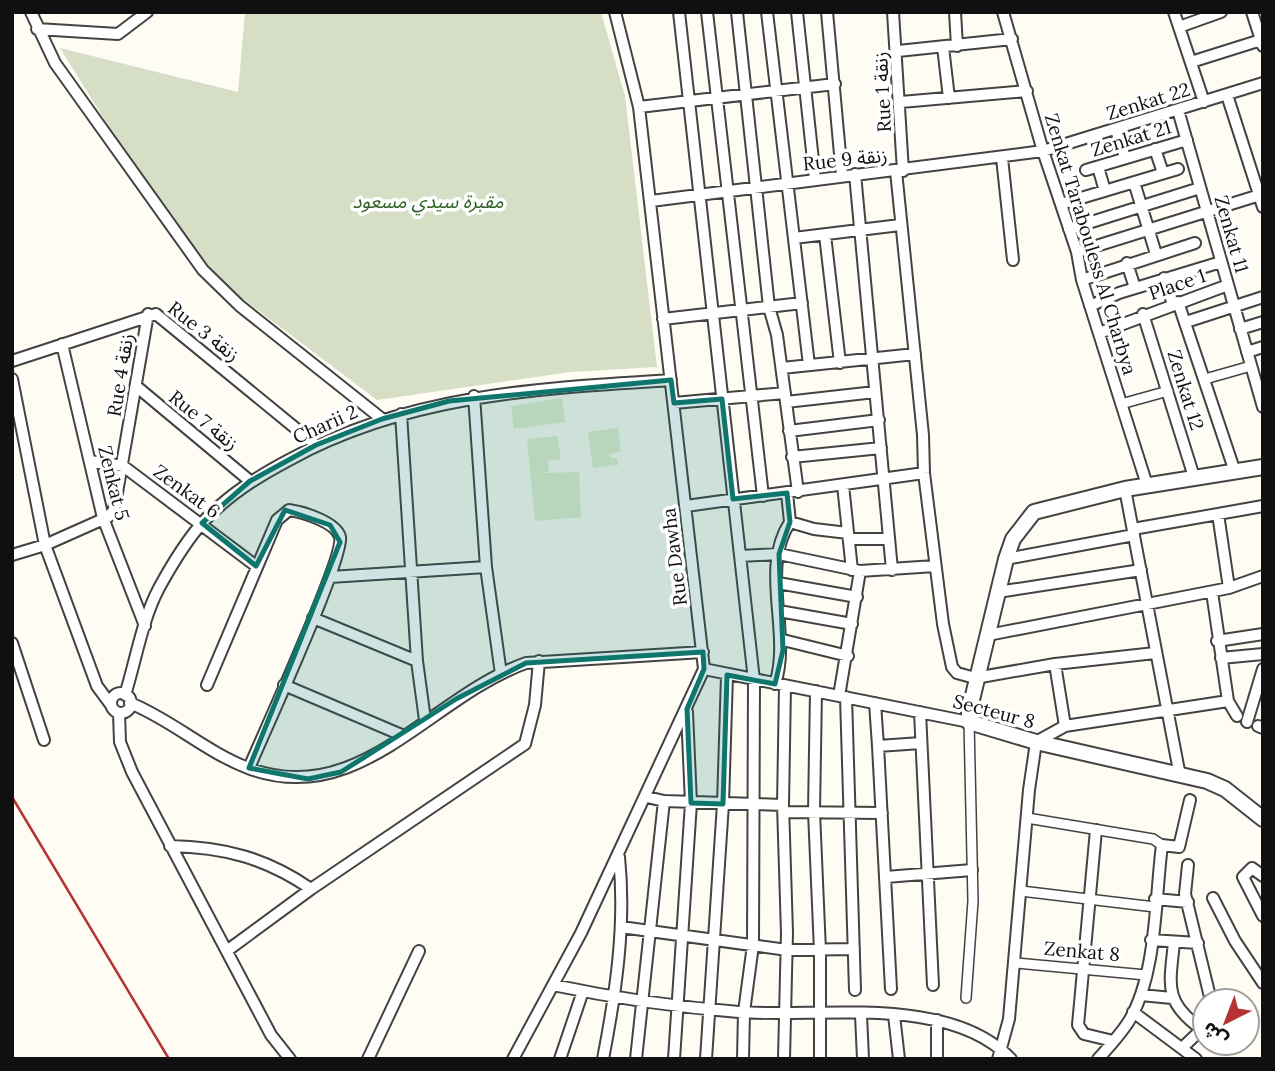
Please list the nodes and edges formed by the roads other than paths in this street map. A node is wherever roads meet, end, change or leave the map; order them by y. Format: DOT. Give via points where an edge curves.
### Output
graph roads {
  1 [pos="31,12"];
  2 [pos="147,12"];
  3 [pos="615,12"];
  4 [pos="679,12"];
  5 [pos="707,12"];
  6 [pos="737,12"];
  7 [pos="767,12"];
  8 [pos="797,12"];
  9 [pos="827,12"];
  10 [pos="893,12"];
  11 [pos="955,12"];
  12 [pos="1174,12"];
  13 [pos="1221,12"];
  14 [pos="1252,12"];
  15 [pos="1007,13"];
  16 [pos="1179,27"];
  17 [pos="37,29"];
  18 [pos="1012,39"];
  19 [pos="1262,43"];
  20 [pos="957,46"];
  21 [pos="943,47"];
  22 [pos="898,51"];
  23 [pos="1191,62"];
  24 [pos="1263,83"];
  25 [pos="835,84"];
  26 [pos="805,86"];
  27 [pos="777,90"];
  28 [pos="1027,91"];
  29 [pos="747,93"];
  30 [pos="1227,94"];
  31 [pos="718,97"];
  32 [pos="948,98"];
  33 [pos="689,99"];
  34 [pos="901,102"];
  35 [pos="1204,103"];
  36 [pos="639,107"];
  37 [pos="1178,110"];
  38 [pos="1116,130"];
  39 [pos="1187,140"];
  40 [pos="1155,149"];
  41 [pos="1043,151"];
  42 [pos="1002,158"];
  43 [pos="1125,158"];
  44 [pos="1097,167"];
  45 [pos="1178,169"];
  46 [pos="1086,170"];
  47 [pos="900,171"];
  48 [pos="1163,173"];
  49 [pos="855,174"];
  50 [pos="842,176"];
  51 [pos="815,179"];
  52 [pos="1134,182"];
  53 [pos="787,183"];
  54 [pos="755,187"];
  55 [pos="1200,188"];
  56 [pos="727,189"];
  57 [pos="1105,191"];
  58 [pos="699,193"];
  59 [pos="1261,194"];
  60 [pos="651,201"];
  61 [pos="1061,204"];
  62 [pos="1143,206"];
  63 [pos="1263,207"];
  64 [pos="1207,212"];
  65 [pos="900,225"];
  66 [pos="861,229"];
  67 [pos="1069,229"];
  68 [pos="1150,230"];
  69 [pos="825,235"];
  70 [pos="794,238"];
  71 [pos="1077,253"];
  72 [pos="1156,254"];
  73 [pos="1013,260"];
  74 [pos="1222,262"];
  75 [pos="1127,263"];
  76 [pos="1192,270"];
  77 [pos="1164,278"];
  78 [pos="1082,280"];
  79 [pos="1228,285"];
  80 [pos="1135,288"];
  81 [pos="1263,297"];
  82 [pos="802,303"];
  83 [pos="1176,303"];
  84 [pos="1090,306"];
  85 [pos="1234,306"];
  86 [pos="769,307"];
  87 [pos="740,310"];
  88 [pos="712,313"];
  89 [pos="148,314"];
  90 [pos="1143,314"];
  91 [pos="663,319"];
  92 [pos="1186,322"];
  93 [pos="1263,322"];
  94 [pos="1240,329"];
  95 [pos="1099,333"];
  96 [pos="62,344"];
  97 [pos="1263,346"];
  98 [pos="1247,352"];
  99 [pos="915,354"];
  100 [pos="872,359"];
  101 [pos="12,360"];
  102 [pos="840,363"];
  103 [pos="809,365"];
  104 [pos="782,368"];
  105 [pos="1255,369"];
  106 [pos="12,379"];
  107 [pos="1205,379"];
  108 [pos="671,380"];
  109 [pos="136,386"];
  110 [pos="1168,391"];
  111 [pos="875,392"];
  112 [pos="1261,393"];
  113 [pos="474,396"];
  114 [pos="750,396"];
  115 [pos="785,398"];
  116 [pos="722,399"];
  117 [pos="674,403"];
  118 [pos="1121,404"];
  119 [pos="1263,407"];
  120 [pos="401,414"];
  121 [pos="382,419"];
  122 [pos="878,419"];
  123 [pos="789,431"];
  124 [pos="316,445"];
  125 [pos="881,448"];
  126 [pos="792,457"];
  127 [pos="90,461"];
  128 [pos="123,466"];
  129 [pos="1263,467"];
  130 [pos="1234,469"];
  131 [pos="924,473"];
  132 [pos="1194,477"];
  133 [pos="884,479"];
  134 [pos="250,481"];
  135 [pos="843,485"];
  136 [pos="1147,485"];
  137 [pos="1125,489"];
  138 [pos="792,492"];
  139 [pos="763,496"];
  140 [pos="733,499"];
  141 [pos="686,506"];
  142 [pos="1263,506"];
  143 [pos="1217,514"];
  144 [pos="103,518"];
  145 [pos="790,522"];
  146 [pos="202,523"];
  147 [pos="1134,532"];
  148 [pos="848,536"];
  149 [pos="889,539"];
  150 [pos="45,545"];
  151 [pos="779,554"];
  152 [pos="12,555"];
  153 [pos="740,556"];
  154 [pos="1006,559"];
  155 [pos="256,566"];
  156 [pos="935,566"];
  157 [pos="486,567"];
  158 [pos="856,570"];
  159 [pos="892,570"];
  160 [pos="1141,570"];
  161 [pos="411,571"];
  162 [pos="1263,576"];
  163 [pos="330,577"];
  164 [pos="778,583"];
  165 [pos="1229,588"];
  166 [pos="998,592"];
  167 [pos="1212,592"];
  168 [pos="857,597"];
  169 [pos="1148,605"];
  170 [pos="779,611"];
  171 [pos="313,618"];
  172 [pos="852,624"];
  173 [pos="145,626"];
  174 [pos="1263,634"];
  175 [pos="988,635"];
  176 [pos="783,640"];
  177 [pos="1217,641"];
  178 [pos="12,643"];
  179 [pos="703,652"];
  180 [pos="1156,653"];
  181 [pos="1263,654"];
  182 [pos="848,656"];
  183 [pos="1221,658"];
  184 [pos="417,661"];
  185 [pos="539,661"];
  186 [pos="1055,664"];
  187 [pos="1263,668"];
  188 [pos="704,669"];
  189 [pos="501,674"];
  190 [pos="727,675"];
  191 [pos="975,678"];
  192 [pos="754,681"];
  193 [pos="207,685"];
  194 [pos="284,685"];
  195 [pos="780,685"];
  196 [pos="816,691"];
  197 [pos="843,697"];
  198 [pos="128,699"];
  199 [pos="1228,701"];
  200 [pos="875,703"];
  201 [pos="115,709"];
  202 [pos="687,709"];
  203 [pos="1168,711"];
  204 [pos="920,712"];
  205 [pos="425,720"];
  206 [pos="969,722"];
  207 [pos="1251,723"];
  208 [pos="1065,726"];
  209 [pos="404,736"];
  210 [pos="44,740"];
  211 [pos="1037,742"];
  212 [pos="921,743"];
  213 [pos="878,746"];
  214 [pos="249,768"];
  215 [pos="1180,776"];
  216 [pos="647,797"];
  217 [pos="1190,800"];
  218 [pos="664,801"];
  219 [pos="691,803"];
  220 [pos="723,804"];
  221 [pos="754,804"];
  222 [pos="783,808"];
  223 [pos="814,812"];
  224 [pos="848,812"];
  225 [pos="882,813"];
  226 [pos="1027,818"];
  227 [pos="1263,819"];
  228 [pos="1096,830"];
  229 [pos="1161,845"];
  230 [pos="170,846"];
  231 [pos="619,855"];
  232 [pos="1188,865"];
  233 [pos="972,870"];
  234 [pos="927,873"];
  235 [pos="1263,876"];
  236 [pos="886,877"];
  237 [pos="311,888"];
  238 [pos="1021,891"];
  239 [pos="1213,898"];
  240 [pos="1089,900"];
  241 [pos="1188,902"];
  242 [pos="1155,903"];
  243 [pos="1263,916"];
  244 [pos="621,927"];
  245 [pos="651,932"];
  246 [pos="684,936"];
  247 [pos="715,939"];
  248 [pos="1151,940"];
  249 [pos="1174,942"];
  250 [pos="1198,943"];
  251 [pos="753,945"];
  252 [pos="854,949"];
  253 [pos="228,950"];
  254 [pos="787,950"];
  255 [pos="419,951"];
  256 [pos="820,951"];
  257 [pos="1016,963"];
  258 [pos="1081,968"];
  259 [pos="1146,975"];
  260 [pos="1263,983"];
  261 [pos="553,985"];
  262 [pos="933,985"];
  263 [pos="1208,987"];
  264 [pos="891,989"];
  265 [pos="855,990"];
  266 [pos="583,991"];
  267 [pos="1141,995"];
  268 [pos="615,997"];
  269 [pos="966,998"];
  270 [pos="1172,998"];
  271 [pos="645,1001"];
  272 [pos="675,1005"];
  273 [pos="707,1009"];
  274 [pos="744,1012"];
  275 [pos="1133,1012"];
  276 [pos="821,1013"];
  277 [pos="783,1014"];
  278 [pos="861,1015"];
  279 [pos="894,1015"];
  280 [pos="1191,1018"];
  281 [pos="937,1020"];
  282 [pos="1191,1039"];
  283 [pos="1114,1041"];
  284 [pos="1182,1048"];
  285 [pos="1000,1054"];
  286 [pos="290,1059"];
  287 [pos="368,1059"];
  288 [pos="513,1059"];
  289 [pos="560,1059"];
  290 [pos="603,1059"];
  291 [pos="636,1059"];
  292 [pos="674,1059"];
  293 [pos="706,1059"];
  294 [pos="743,1059"];
  295 [pos="783,1059"];
  296 [pos="820,1059"];
  297 [pos="863,1059"];
  298 [pos="899,1059"];
  299 [pos="937,1059"];
  300 [pos="1011,1059"];
  301 [pos="1098,1059"];
  302 [pos="1196,1059"];
  1 -- 17 [label="street"];
  2 -- 17 [label="street" via="118,34"];
  3 -- 36 [label="street, Rue Dawha"];
  4 -- 33 [label="street"];
  5 -- 31 [label="street"];
  6 -- 29 [label="street"];
  7 -- 27 [label="street"];
  8 -- 26 [label="street"];
  9 -- 25 [label="street"];
  10 -- 22 [label="street, Rue 1 زنقة"];
  11 -- 20 [label="street"];
  12 -- 16 [label="street"];
  13 -- 16 [label="street"];
  14 -- 19 [label="street"];
  15 -- 18 [label="street, Zenkat Tarabouless Al Charbya"];
  16 -- 23 [label="street"];
  17 -- 121 [label="street" via="55,63 203,270 240,306"];
  18 -- 20 [label="street"];
  18 -- 28 [label="street, Zenkat Tarabouless Al Charbya"];
  19 -- 23 [label="street"];
  20 -- 21 [label="street"];
  21 -- 22 [label="street"];
  21 -- 32 [label="street"];
  22 -- 34 [label="street, Rue 1 زنقة"];
  23 -- 35 [label="street"];
  24 -- 30 [label="street, Zenkat 22"];
  25 -- 26 [label="street"];
  25 -- 50 [label="street"];
  26 -- 27 [label="street"];
  26 -- 51 [label="street"];
  27 -- 29 [label="street"];
  27 -- 53 [label="street"];
  28 -- 32 [label="street"];
  28 -- 41 [label="street, Zenkat Tarabouless Al Charbya"];
  29 -- 31 [label="street"];
  29 -- 54 [label="street"];
  30 -- 35 [label="street, Zenkat 22"];
  30 -- 59 [label="street"];
  31 -- 33 [label="street"];
  31 -- 56 [label="street"];
  32 -- 34 [label="street"];
  33 -- 36 [label="street"];
  33 -- 58 [label="street"];
  34 -- 47 [label="street, Rue 1 زنقة"];
  35 -- 37 [label="street, Zenkat 22"];
  36 -- 60 [label="street, Rue Dawha"];
  37 -- 38 [label="street, Zenkat 22"];
  37 -- 39 [label="street, Zenkat 11"];
  38 -- 41 [label="street, Zenkat 22"];
  38 -- 43 [label="street"];
  39 -- 40 [label="street, Zenkat 21"];
  39 -- 55 [label="street, Zenkat 11"];
  40 -- 43 [label="street, Zenkat 21"];
  40 -- 48 [label="street"];
  41 -- 42 [label="street, Rue 9 زنقة"];
  41 -- 61 [label="street, Zenkat Tarabouless Al Charbya"];
  42 -- 47 [label="street, Rue 9 زنقة"];
  42 -- 73 [label="street"];
  43 -- 44 [label="street, Zenkat 21"];
  44 -- 46 [label="street, Zenkat 21"];
  44 -- 57 [label="street"];
  45 -- 48 [label="street"];
  47 -- 49 [label="street, Rue 9 زنقة"];
  47 -- 65 [label="street, Rue 1 زنقة"];
  48 -- 52 [label="street"];
  49 -- 50 [label="street, Rue 9 زنقة"];
  49 -- 66 [label="street"];
  50 -- 51 [label="street, Rue 9 زنقة"];
  51 -- 53 [label="street, Rue 9 زنقة"];
  52 -- 57 [label="street"];
  52 -- 62 [label="street"];
  53 -- 54 [label="street, Rue 9 زنقة"];
  53 -- 70 [label="street"];
  54 -- 56 [label="street, Rue 9 زنقة"];
  54 -- 86 [label="street"];
  55 -- 62 [label="street"];
  55 -- 64 [label="street, Zenkat 11"];
  56 -- 58 [label="street, Rue 9 زنقة"];
  56 -- 87 [label="street"];
  57 -- 61 [label="street"];
  58 -- 60 [label="street, Rue 9 زنقة"];
  58 -- 88 [label="street"];
  59 -- 63 [label="street"];
  59 -- 64 [label="street"];
  60 -- 91 [label="street, Rue Dawha"];
  61 -- 67 [label="street, Zenkat Tarabouless Al Charbya"];
  62 -- 67 [label="street"];
  62 -- 68 [label="street"];
  64 -- 68 [label="street"];
  64 -- 74 [label="street, Zenkat 11"];
  65 -- 66 [label="street"];
  65 -- 99 [label="street, Rue 1 زنقة"];
  66 -- 69 [label="street"];
  66 -- 100 [label="street"];
  67 -- 71 [label="street, Zenkat Tarabouless Al Charbya"];
  68 -- 71 [label="street"];
  68 -- 72 [label="street"];
  69 -- 70 [label="street"];
  69 -- 102 [label="street"];
  70 -- 82 [label="street"];
  71 -- 78 [label="street, Zenkat Tarabouless Al Charbya"];
  72 -- 75 [label="street"];
  72 -- 76 [label="street" via="1190,244"];
  74 -- 76 [label="street"];
  74 -- 79 [label="street, Zenkat 11"];
  75 -- 78 [label="street"];
  75 -- 80 [label="street"];
  76 -- 77 [label="street"];
  77 -- 80 [label="street"];
  77 -- 83 [label="street"];
  78 -- 84 [label="street, Zenkat Tarabouless Al Charbya"];
  79 -- 83 [label="street, Place 1"];
  79 -- 85 [label="street, Zenkat 11"];
  80 -- 84 [label="street"];
  81 -- 85 [label="street"];
  82 -- 86 [label="street"];
  82 -- 103 [label="street"];
  83 -- 90 [label="street, Place 1"];
  83 -- 92 [label="street"];
  84 -- 95 [label="street, Zenkat Tarabouless Al Charbya"];
  85 -- 92 [label="street"];
  85 -- 94 [label="street, Zenkat 11"];
  86 -- 87 [label="street"];
  86 -- 104 [label="street"];
  87 -- 88 [label="street"];
  87 -- 114 [label="street"];
  88 -- 91 [label="street"];
  88 -- 116 [label="street"];
  89 -- 96 [label="street, Rue 3 زنقة"];
  89 -- 109 [label="street, Rue 4 زنقة"];
  89 -- 124 [label="street, Rue 3 زنقة" via="163,317"];
  90 -- 95 [label="street, Place 1"];
  90 -- 110 [label="street, Zenkat 12"];
  91 -- 108 [label="street, Rue Dawha"];
  92 -- 107 [label="street"];
  93 -- 94 [label="street"];
  94 -- 98 [label="street, Zenkat 11"];
  95 -- 118 [label="street, Zenkat Tarabouless Al Charbya"];
  96 -- 101 [label="street, Rue 3 زنقة"];
  96 -- 127 [label="street, Zenkat 5"];
  97 -- 98 [label="street"];
  98 -- 105 [label="street, Zenkat 11"];
  99 -- 100 [label="street"];
  99 -- 131 [label="street, Rue 1 زنقة"];
  100 -- 102 [label="street"];
  100 -- 111 [label="street"];
  102 -- 103 [label="street"];
  103 -- 104 [label="street"];
  104 -- 115 [label="street"];
  105 -- 107 [label="street"];
  105 -- 112 [label="street, Zenkat 11"];
  106 -- 150 [label="street"];
  107 -- 130 [label="street"];
  108 -- 113 [label="street, Charii 2"];
  108 -- 117 [label="street, Rue Dawha"];
  109 -- 128 [label="street, Rue 4 زنقة"];
  109 -- 134 [label="street, Rue 7 زنقة"];
  110 -- 118 [label="street"];
  110 -- 132 [label="street, Zenkat 12"];
  111 -- 115 [label="street"];
  111 -- 122 [label="street"];
  112 -- 119 [label="street, Zenkat 11"];
  113 -- 120 [label="street, Charii 2"];
  113 -- 157 [label="street"];
  114 -- 115 [label="street"];
  114 -- 116 [label="street"];
  114 -- 139 [label="street"];
  115 -- 123 [label="street"];
  116 -- 117 [label="street"];
  116 -- 140 [label="street"];
  117 -- 141 [label="street, Rue Dawha"];
  118 -- 136 [label="street, Zenkat Tarabouless Al Charbya"];
  120 -- 121 [label="street, Charii 2"];
  120 -- 161 [label="street"];
  121 -- 124 [label="street, Charii 2"];
  122 -- 123 [label="street"];
  122 -- 125 [label="street"];
  123 -- 126 [label="street"];
  124 -- 134 [label="street, Charii 2"];
  125 -- 126 [label="street"];
  125 -- 133 [label="street"];
  126 -- 138 [label="street"];
  127 -- 128 [label="street, Zenkat 6"];
  127 -- 144 [label="street, Zenkat 5"];
  128 -- 144 [label="street, Rue 4 زنقة" via="114,510"];
  128 -- 146 [label="street, Zenkat 6"];
  129 -- 130 [label="street"];
  130 -- 132 [label="street"];
  131 -- 133 [label="street"];
  131 -- 156 [label="street, Rue 1 زنقة"];
  132 -- 136 [label="street"];
  133 -- 135 [label="street"];
  133 -- 149 [label="street"];
  134 -- 146 [label="street, Charii 2"];
  135 -- 138 [label="street"];
  135 -- 148 [label="street"];
  136 -- 137 [label="street"];
  137 -- 147 [label="street"];
  137 -- 154 [label="street" via="1034,512 1013,538"];
  138 -- 139 [label="street"];
  138 -- 145 [label="street"];
  139 -- 140 [label="street"];
  140 -- 141 [label="street"];
  140 -- 153 [label="street"];
  141 -- 179 [label="street, Rue Dawha"];
  142 -- 143 [label="street"];
  143 -- 147 [label="street"];
  143 -- 165 [label="street"];
  144 -- 150 [label="street"];
  144 -- 173 [label="street, Zenkat 5"];
  145 -- 148 [label="street"];
  145 -- 151 [label="street"];
  146 -- 155 [label="street, Zenkat 6"];
  146 -- 173 [label="street, Charii 2" via="160,587"];
  147 -- 154 [label="street"];
  147 -- 160 [label="street"];
  148 -- 149 [label="street"];
  148 -- 158 [label="street"];
  149 -- 159 [label="street"];
  150 -- 152 [label="street"];
  150 -- 201 [label="street" via="97,686"];
  151 -- 153 [label="street"];
  151 -- 158 [label="street"];
  151 -- 164 [label="street"];
  153 -- 192 [label="street"];
  154 -- 166 [label="street"];
  155 -- 163 [label="street" via="276,520 284,512 295,511 330,525 340,535"];
  155 -- 193 [label="street"];
  156 -- 159 [label="street"];
  156 -- 191 [label="street, Rue 1 زنقة" via="952,667"];
  157 -- 161 [label="street"];
  157 -- 189 [label="street"];
  158 -- 159 [label="street"];
  158 -- 168 [label="street"];
  160 -- 166 [label="street"];
  160 -- 169 [label="street"];
  161 -- 163 [label="street"];
  161 -- 184 [label="street"];
  162 -- 165 [label="street"];
  163 -- 171 [label="street"];
  164 -- 168 [label="street"];
  164 -- 170 [label="street"];
  165 -- 167 [label="street"];
  166 -- 175 [label="street"];
  167 -- 169 [label="street"];
  167 -- 177 [label="street"];
  168 -- 172 [label="street"];
  169 -- 175 [label="street"];
  169 -- 180 [label="street"];
  170 -- 172 [label="street"];
  170 -- 176 [label="street"];
  171 -- 184 [label="street"];
  171 -- 194 [label="street"];
  172 -- 182 [label="street"];
  173 -- 198 [label="street, Charii 2"];
  174 -- 177 [label="street"];
  175 -- 191 [label="street"];
  176 -- 182 [label="street"];
  176 -- 195 [label="street"];
  177 -- 183 [label="street"];
  178 -- 210 [label="street"];
  179 -- 185 [label="street"];
  179 -- 188 [label="street, Rue Dawha"];
  180 -- 186 [label="street"];
  180 -- 203 [label="street"];
  181 -- 183 [label="street"];
  182 -- 197 [label="street"];
  183 -- 199 [label="street"];
  184 -- 205 [label="street"];
  185 -- 189 [label="street"];
  185 -- 237 [label="street" via="535,705 524,744"];
  186 -- 191 [label="street"];
  186 -- 208 [label="street"];
  187 -- 207 [label="street"];
  188 -- 190 [label="street, Secteur 8"];
  188 -- 202 [label="street, Rue Dawha"];
  189 -- 205 [label="street"];
  190 -- 192 [label="street, Secteur 8"];
  190 -- 220 [label="street"];
  191 -- 206 [label="street"];
  192 -- 195 [label="street, Secteur 8"];
  192 -- 221 [label="street"];
  194 -- 209 [label="street"];
  194 -- 214 [label="street"];
  195 -- 196 [label="street, Secteur 8"];
  195 -- 222 [label="street"];
  196 -- 197 [label="street, Secteur 8"];
  196 -- 223 [label="street"];
  197 -- 200 [label="street, Secteur 8"];
  197 -- 224 [label="street"];
  198 -- 201 [label="street" via="128,710"];
  198 -- 201 [label="street" via="115,696"];
  198 -- 214 [label="street"];
  199 -- 203 [label="street"];
  199 -- 207 [label="street"];
  200 -- 204 [label="street, Secteur 8"];
  200 -- 213 [label="street"];
  201 -- 230 [label="street" via="120,742"];
  202 -- 216 [label="street, Rue Dawha"];
  202 -- 219 [label="street"];
  203 -- 208 [label="street"];
  203 -- 215 [label="street"];
  204 -- 206 [label="street, Secteur 8"];
  204 -- 212 [label="street"];
  205 -- 209 [label="street"];
  206 -- 211 [label="street, Secteur 8"];
  206 -- 233 [label="street"];
  208 -- 211 [label="street"];
  209 -- 214 [label="street" via="341,772 308,779"];
  211 -- 215 [label="street, Secteur 8"];
  211 -- 226 [label="street"];
  212 -- 213 [label="street"];
  212 -- 234 [label="street"];
  213 -- 225 [label="street"];
  215 -- 227 [label="street, Secteur 8" via="1225,789"];
  216 -- 218 [label="street"];
  216 -- 231 [label="street, Rue Dawha"];
  217 -- 229 [label="street" via="1179,847"];
  218 -- 219 [label="street"];
  218 -- 245 [label="street"];
  219 -- 220 [label="street"];
  219 -- 246 [label="street"];
  220 -- 221 [label="street"];
  220 -- 247 [label="street"];
  221 -- 222 [label="street"];
  221 -- 251 [label="street"];
  222 -- 223 [label="street"];
  222 -- 254 [label="street"];
  223 -- 224 [label="street"];
  223 -- 256 [label="street"];
  224 -- 225 [label="street"];
  224 -- 252 [label="street"];
  225 -- 236 [label="street"];
  226 -- 228 [label="street"];
  226 -- 238 [label="street"];
  228 -- 229 [label="street" via="1153,839"];
  228 -- 240 [label="street"];
  229 -- 242 [label="street"];
  230 -- 237 [label="street" via="224,849 248,856"];
  230 -- 253 [label="street"];
  231 -- 244 [label="street"];
  231 -- 261 [label="street, Rue Dawha"];
  232 -- 241 [label="street"];
  233 -- 234 [label="street"];
  233 -- 269 [label="street"];
  234 -- 236 [label="street"];
  234 -- 262 [label="street"];
  235 -- 243 [label="street" via="1250,869 1243,877"];
  236 -- 264 [label="street"];
  237 -- 253 [label="street"];
  238 -- 240 [label="street"];
  238 -- 257 [label="street"];
  239 -- 260 [label="street"];
  240 -- 242 [label="street"];
  240 -- 258 [label="street"];
  241 -- 242 [label="street"];
  241 -- 250 [label="street"];
  242 -- 248 [label="street"];
  244 -- 245 [label="street"];
  244 -- 268 [label="street"];
  245 -- 246 [label="street"];
  245 -- 271 [label="street"];
  246 -- 247 [label="street"];
  246 -- 272 [label="street"];
  247 -- 251 [label="street"];
  247 -- 273 [label="street"];
  248 -- 249 [label="street"];
  248 -- 259 [label="street"];
  249 -- 250 [label="street"];
  249 -- 270 [label="street"];
  250 -- 263 [label="street"];
  251 -- 254 [label="street"];
  251 -- 274 [label="street"];
  252 -- 256 [label="street"];
  252 -- 265 [label="street"];
  253 -- 286 [label="street" via="271,1035"];
  254 -- 256 [label="street"];
  254 -- 277 [label="street"];
  255 -- 287 [label="street"];
  256 -- 276 [label="street"];
  257 -- 258 [label="street, Zenkat 8"];
  257 -- 285 [label="street"];
  258 -- 259 [label="street, Zenkat 8"];
  258 -- 283 [label="street" via="1079,1029"];
  259 -- 267 [label="street"];
  261 -- 266 [label="street"];
  261 -- 288 [label="street, Rue Dawha"];
  266 -- 268 [label="street"];
  266 -- 289 [label="street"];
  267 -- 270 [label="street"];
  267 -- 275 [label="street"];
  268 -- 271 [label="street"];
  268 -- 290 [label="street"];
  270 -- 280 [label="street"];
  271 -- 272 [label="street"];
  271 -- 291 [label="street"];
  272 -- 273 [label="street"];
  272 -- 292 [label="street"];
  273 -- 274 [label="street"];
  273 -- 293 [label="street"];
  274 -- 277 [label="street"];
  274 -- 294 [label="street"];
  275 -- 283 [label="street"];
  275 -- 284 [label="street"];
  276 -- 277 [label="street"];
  276 -- 278 [label="street"];
  276 -- 296 [label="street"];
  277 -- 295 [label="street"];
  278 -- 279 [label="street"];
  278 -- 297 [label="street"];
  279 -- 281 [label="street"];
  279 -- 298 [label="street"];
  281 -- 285 [label="street" via="980,1034"];
  281 -- 299 [label="street"];
  282 -- 284 [label="street"];
  283 -- 301 [label="street"];
  284 -- 302 [label="street"];
  285 -- 300 [label="street"];
}
